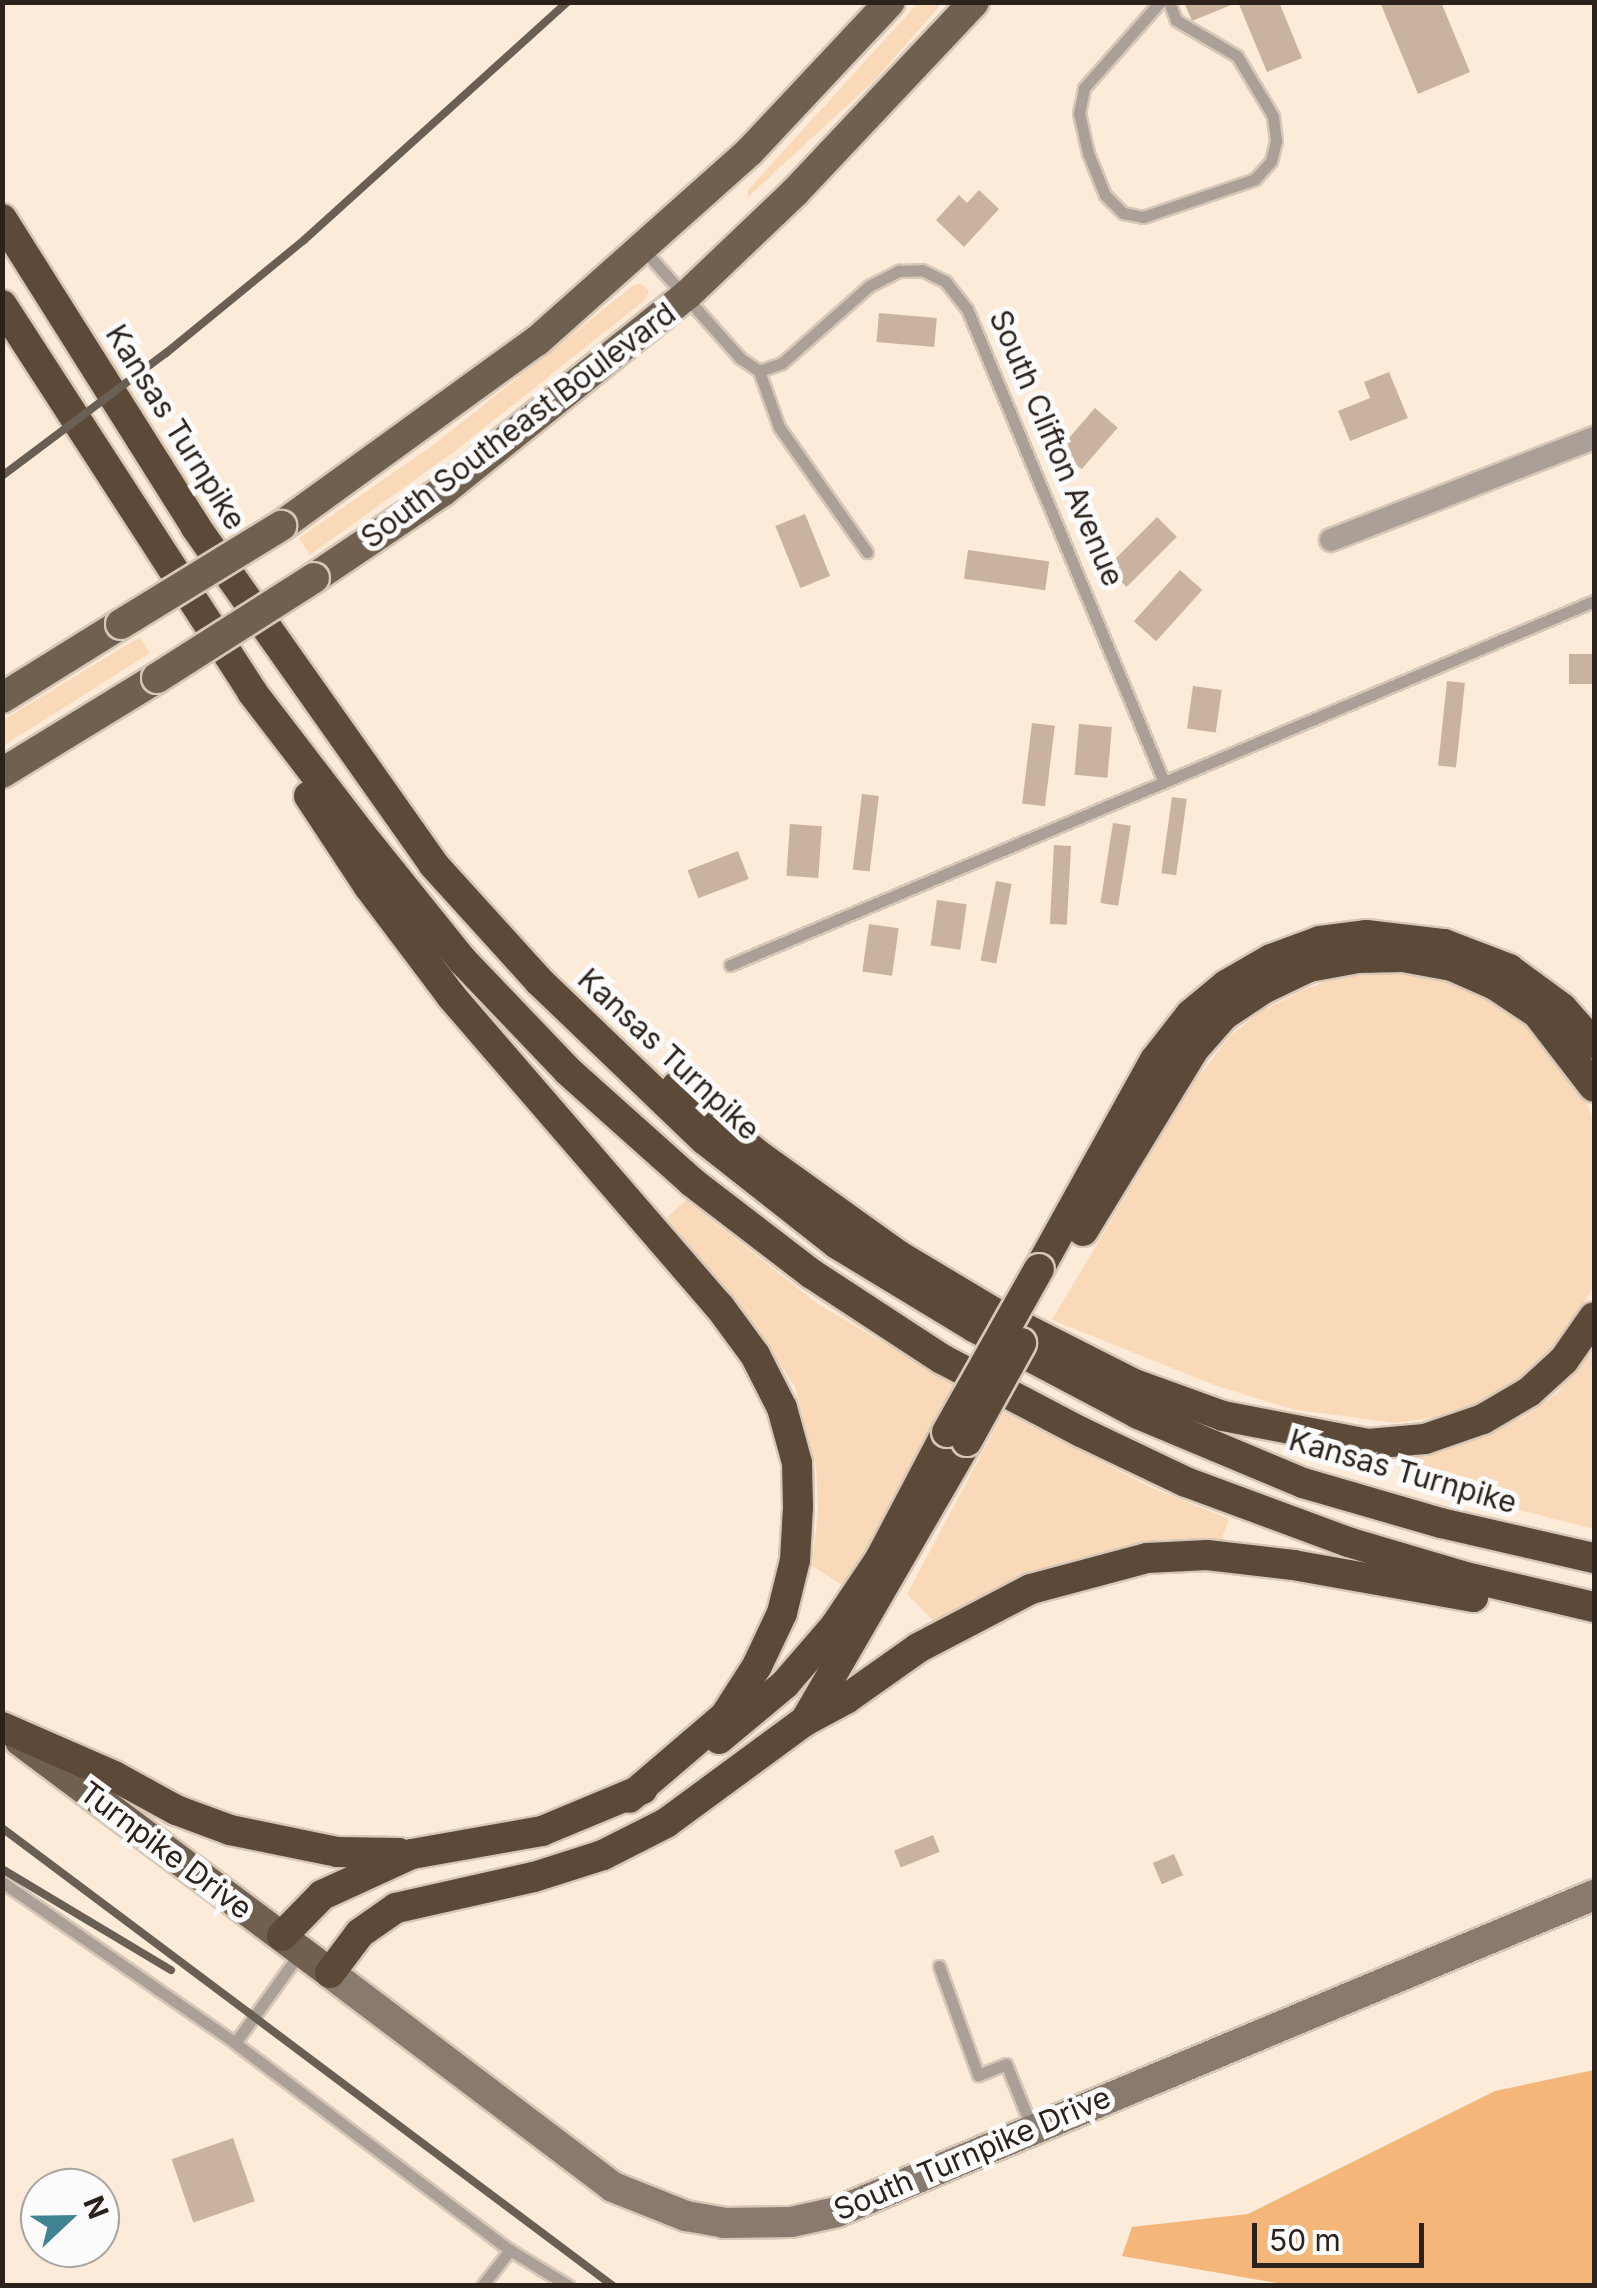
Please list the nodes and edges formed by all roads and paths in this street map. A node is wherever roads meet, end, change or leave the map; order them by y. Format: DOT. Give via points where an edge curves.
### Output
graph roads {
  1 [pos="890,2"];
  2 [pos="974,2"];
  3 [pos="1160,2"];
  4 [pos="1169,2"];
  5 [pos="2,219"];
  6 [pos="642,249"];
  7 [pos="687,295"];
  8 [pos="2,306"];
  9 [pos="759,371"];
  10 [pos="1594,438"];
  11 [pos="1331,540"];
  12 [pos="867,552"];
  13 [pos="1594,600"];
  14 [pos="252,692"];
  15 [pos="2,698"];
  16 [pos="2,773"];
  17 [pos="1164,782"];
  18 [pos="730,965"];
  19 [pos="539,981"];
  20 [pos="1594,1044"];
  21 [pos="1594,1087"];
  22 [pos="1047,1273"];
  23 [pos="1594,1317"];
  24 [pos="957,1437"];
  25 [pos="1594,1558"];
  26 [pos="1594,1607"];
  27 [pos="1594,1619"];
  28 [pos="806,1721"];
  29 [pos="2,1727"];
  30 [pos="629,1798"];
  31 [pos="412,1854"];
  32 [pos="2,1882"];
  33 [pos="1594,1894"];
  34 [pos="292,1943"];
  35 [pos="939,1966"];
  36 [pos="330,1972"];
  37 [pos="236,2043"];
  38 [pos="1032,2128"];
  39 [pos="510,2250"];
  40 [pos="482,2286"];
  41 [pos="568,2286"];
  1 -- 6 [label="main road, South Southeast Boulevard" via="750,151"];
  2 -- 7 [label="main road, South Southeast Boulevard" via="795,192"];
  3 -- 4 [label="lane" via="1084,88 1079,113 1104,195 1143,218 1256,179 1271,161 1276,140 1272,116 1237,56 1176,20"];
  5 -- 19 [label="highway, Kansas Turnpike" via="304,686 434,864"];
  6 -- 7 [label="lane"];
  6 -- 15 [label="main road, South Southeast Boulevard, bridge" via="537,341 281,526"];
  7 -- 9 [label="lane"];
  7 -- 16 [label="main road, South Southeast Boulevard, bridge" via="443,490"];
  8 -- 14 [label="highway"];
  9 -- 12 [label="lane" via="779,428"];
  9 -- 17 [label="lane, South Clifton Avenue" via="782,363 869,286 922,270 946,281 967,309"];
  10 -- 11 [label="street"];
  13 -- 17 [label="lane"];
  14 -- 26 [label="highway" via="462,960 568,1071 692,1182 812,1274 942,1359 1186,1482 1348,1542"];
  14 -- 30 [label="highway" via="307,794 369,888 451,996 719,1306 756,1355 782,1408 796,1463 798,1507 795,1560 782,1612 725,1716"];
  17 -- 18 [label="lane"];
  19 -- 23 [label="highway" via="760,1157 898,1255 1132,1384 1223,1416 1368,1444 1425,1439 1483,1419 1529,1392 1564,1360"];
  19 -- 25 [label="highway, Kansas Turnpike" via="704,1140 837,1244 974,1326 1138,1414 1303,1483"];
  20 -- 22 [label="highway" via="1562,1008 1509,969 1444,944 1366,934 1271,959 1192,1014 1155,1060"];
  21 -- 22 [label="highway" via="1537,1013 1452,966 1403,957 1309,968 1224,1015 1194,1049"];
  22 -- 24 [label="highway, bridge"];
  24 -- 28 [label="highway"];
  24 -- 30 [label="highway" via="835,1626 785,1684 736,1728"];
  27 -- 28 [label="highway" via="1293,1565 1146,1558 1031,1589 978,1613"];
  28 -- 36 [label="highway" via="666,1822 603,1855 534,1878 396,1908 360,1933"];
  29 -- 31 [label="highway" via="230,1830 337,1852"];
  29 -- 34 [label="main road, Turnpike Drive"];
  30 -- 31 [label="highway" via="542,1831"];
  31 -- 34 [label="highway" via="322,1895"];
  32 -- 37 [label="lane"];
  33 -- 38 [label="street, South Turnpike Drive"];
  34 -- 36 [label="main road, Turnpike Drive"];
  34 -- 37 [label="lane"];
  35 -- 38 [label="lane" via="978,2075 1006,2064"];
  36 -- 38 [label="street, South Turnpike Drive" via="582,2166 649,2204 686,2216 791,2222 837,2212"];
  37 -- 39 [label="lane"];
  39 -- 40 [label="lane"];
  39 -- 41 [label="lane"];
}
